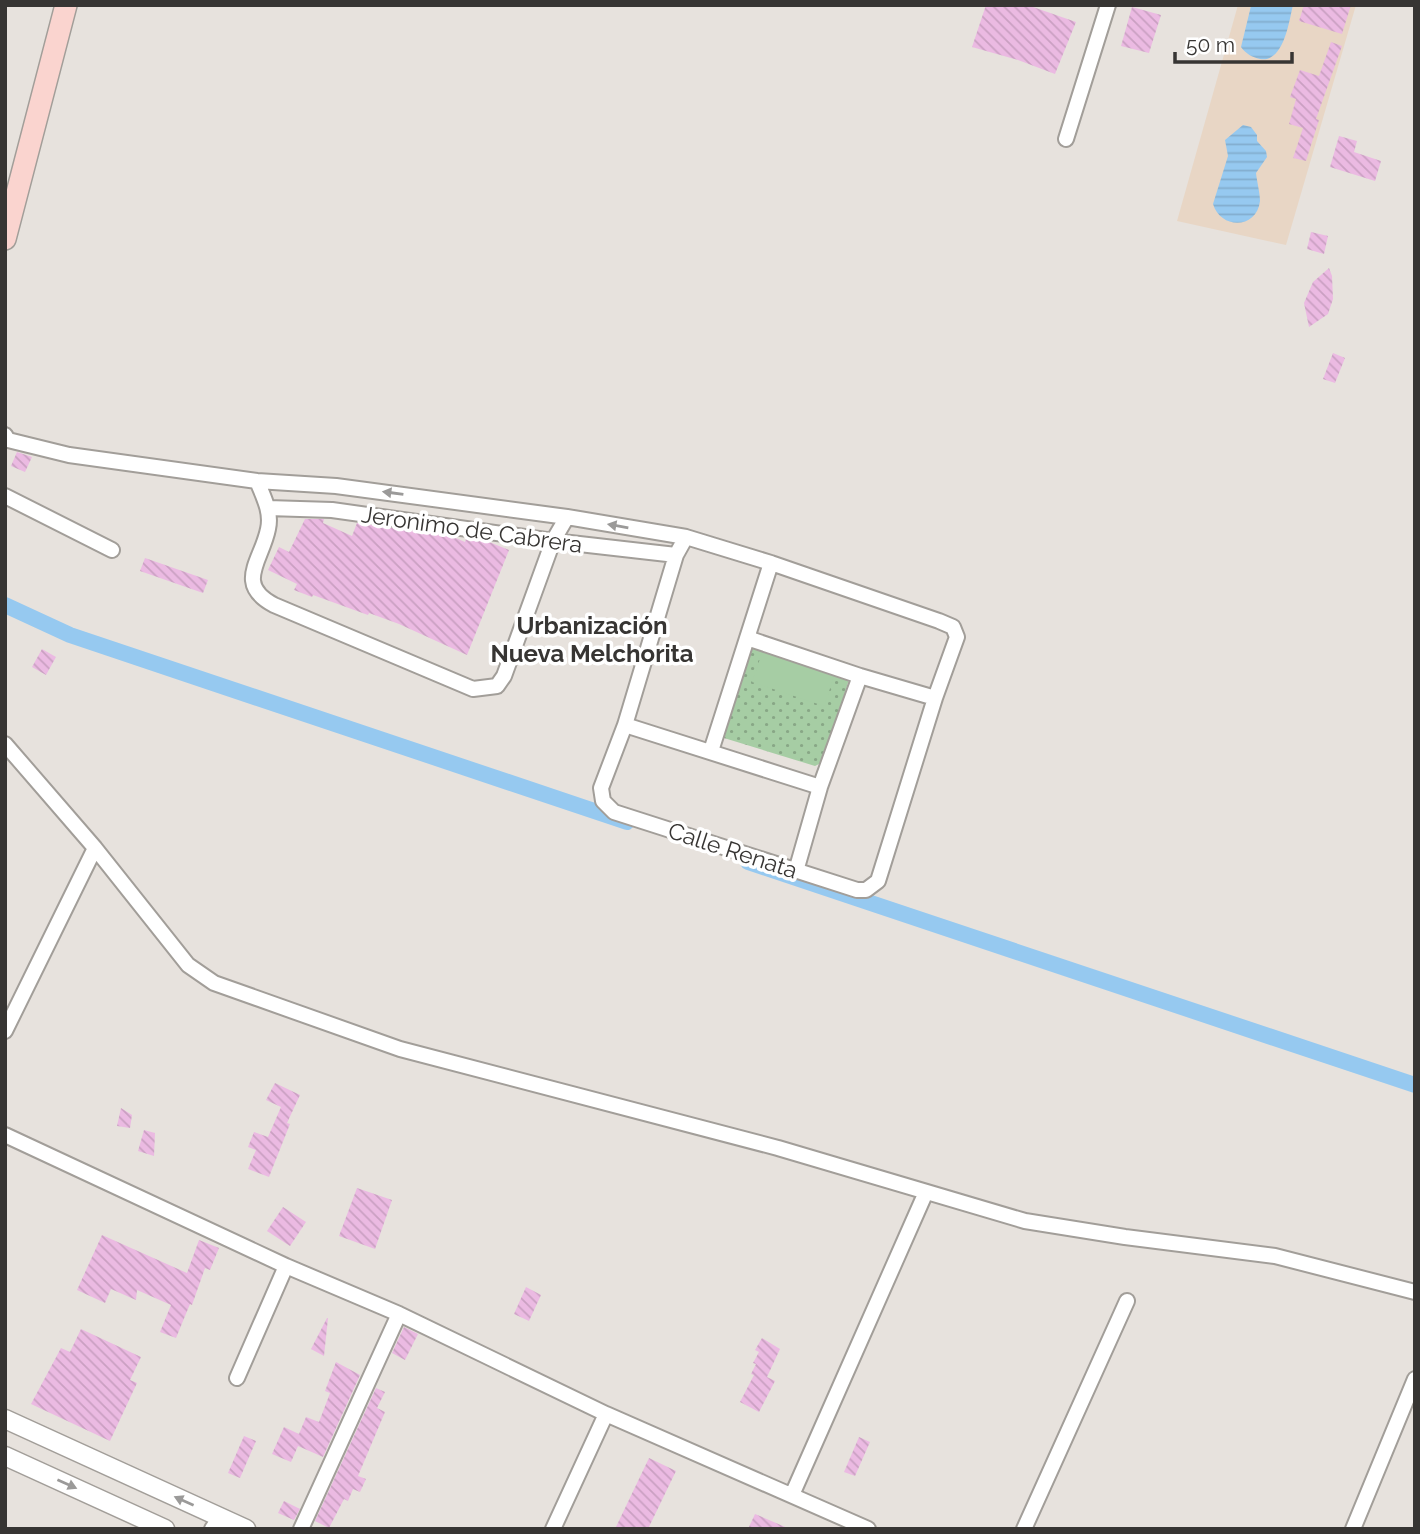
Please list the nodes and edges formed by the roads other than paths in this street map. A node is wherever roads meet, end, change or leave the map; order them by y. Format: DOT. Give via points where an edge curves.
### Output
graph roads {
  1 [pos="66,5"];
  2 [pos="1108,5"];
  3 [pos="1066,139"];
  4 [pos="5,239"];
  5 [pos="6,443"];
  6 [pos="257,481"];
  7 [pos="5,496"];
  8 [pos="268,508"];
  9 [pos="567,517"];
  10 [pos="686,537"];
  11 [pos="553,541"];
  12 [pos="113,550"];
  13 [pos="676,555"];
  14 [pos="771,563"];
  15 [pos="747,638"];
  16 [pos="860,676"];
  17 [pos="935,698"];
  18 [pos="625,725"];
  19 [pos="5,744"];
  20 [pos="711,751"];
  21 [pos="820,787"];
  22 [pos="94,848"];
  23 [pos="796,870"];
  24 [pos="5,1031"];
  25 [pos="5,1135"];
  26 [pos="926,1192"];
  27 [pos="286,1266"];
  28 [pos="1415,1292"];
  29 [pos="1127,1301"];
  30 [pos="399,1314"];
  31 [pos="237,1378"];
  32 [pos="1415,1379"];
  33 [pos="606,1414"];
  34 [pos="5,1419"];
  35 [pos="5,1456"];
  36 [pos="792,1495"];
  37 [pos="216,1523"];
  38 [pos="165,1529"];
  39 [pos="246,1529"];
  40 [pos="301,1529"];
  41 [pos="553,1529"];
  42 [pos="868,1529"];
  43 [pos="1024,1529"];
  44 [pos="1353,1529"];
  1 -- 4 [label="main road"];
  2 -- 3 [label="street"];
  5 -- 6 [label="street"];
  6 -- 8 [label="street"];
  9 -- 6 [label="street, one-way" via="336,486"];
  7 -- 12 [label="street"];
  8 -- 11 [label="street, Jeronimo de Cabrera" via="332,510"];
  8 -- 11 [label="street" via="269,527 256,562 253,587 257,594 473,689 497,686 504,676"];
  10 -- 9 [label="street, one-way"];
  9 -- 11 [label="street"];
  10 -- 13 [label="street"];
  10 -- 14 [label="street"];
  11 -- 13 [label="street, Jeronimo de Cabrera"];
  13 -- 18 [label="street"];
  14 -- 15 [label="street"];
  14 -- 17 [label="street" via="953,627 957,637"];
  15 -- 16 [label="street"];
  15 -- 20 [label="street"];
  16 -- 17 [label="street"];
  16 -- 21 [label="street"];
  17 -- 23 [label="street, Calle Renata" via="878,881 858,890"];
  18 -- 20 [label="street"];
  18 -- 23 [label="street, Calle Renata" via="601,788 603,801 614,812"];
  19 -- 22 [label="street"];
  20 -- 21 [label="street"];
  21 -- 23 [label="street"];
  22 -- 24 [label="street"];
  22 -- 26 [label="street" via="188,965 214,983 400,1049 778,1148"];
  25 -- 27 [label="street"];
  26 -- 28 [label="street" via="1025,1221 1275,1256"];
  26 -- 36 [label="street"];
  27 -- 30 [label="street"];
  27 -- 31 [label="street"];
  29 -- 43 [label="street"];
  30 -- 33 [label="street"];
  30 -- 40 [label="street"];
  32 -- 44 [label="street"];
  33 -- 36 [label="street"];
  33 -- 41 [label="street"];
  37 -- 34 [label="street, one-way"];
  35 -- 38 [label="street, one-way"];
  36 -- 42 [label="street"];
  37 -- 39 [label="street"];
}
